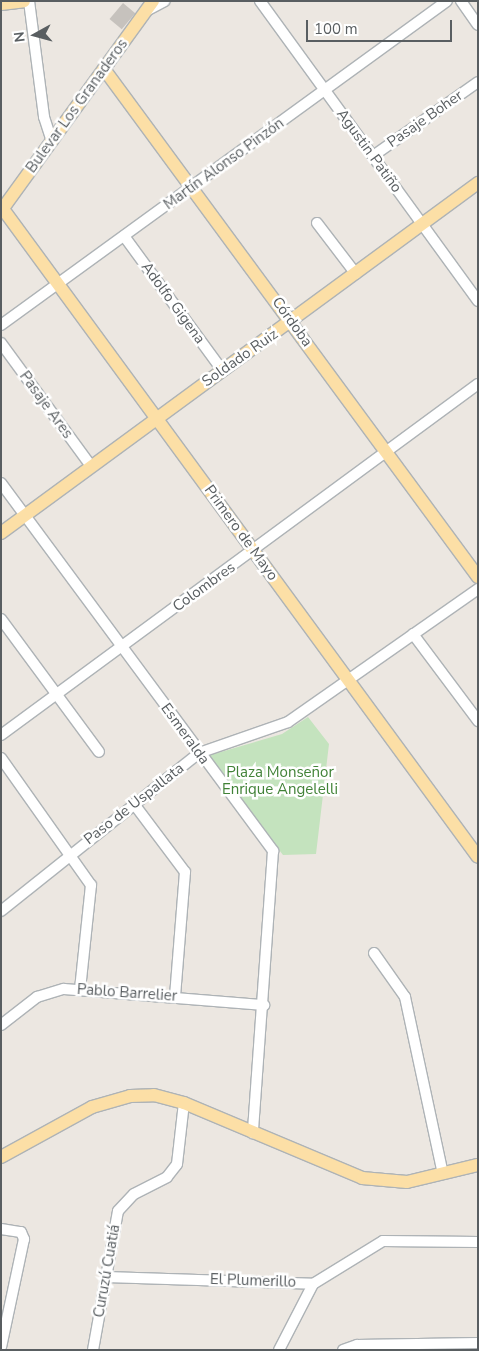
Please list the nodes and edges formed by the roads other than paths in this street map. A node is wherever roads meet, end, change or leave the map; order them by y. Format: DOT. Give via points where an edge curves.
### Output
graph roads {
  1 [pos="24,1"];
  2 [pos="30,1"];
  3 [pos="164,1"];
  4 [pos="260,1"];
  5 [pos="447,1"];
  6 [pos="461,1"];
  7 [pos="1,4"];
  8 [pos="150,6"];
  9 [pos="478,25"];
  10 [pos="104,69"];
  11 [pos="478,82"];
  12 [pos="325,90"];
  13 [pos="52,141"];
  14 [pos="373,156"];
  15 [pos="478,183"];
  16 [pos="193,187"];
  17 [pos="3,207"];
  18 [pos="317,223"];
  19 [pos="422,225"];
  20 [pos="124,236"];
  21 [pos="356,274"];
  22 [pos="59,284"];
  23 [pos="478,301"];
  24 [pos="292,321"];
  25 [pos="1,325"];
  26 [pos="1,343"];
  27 [pos="222,370"];
  28 [pos="478,384"];
  29 [pos="156,418"];
  30 [pos="388,454"];
  31 [pos="91,466"];
  32 [pos="1,482"];
  33 [pos="25,515"];
  34 [pos="1,532"];
  35 [pos="254,550"];
  36 [pos="478,577"];
  37 [pos="478,588"];
  38 [pos="1,619"];
  39 [pos="413,634"];
  40 [pos="122,646"];
  41 [pos="349,680"];
  42 [pos="56,694"];
  43 [pos="478,721"];
  44 [pos="1,735"];
  45 [pos="99,752"];
  46 [pos="199,754"];
  47 [pos="1,758"];
  48 [pos="134,804"];
  49 [pos="71,854"];
  50 [pos="478,857"];
  51 [pos="1,911"];
  52 [pos="374,953"];
  53 [pos="80,989"];
  54 [pos="174,997"];
  55 [pos="264,1005"];
  56 [pos="1,1026"];
  57 [pos="184,1103"];
  58 [pos="253,1133"];
  59 [pos="1,1157"];
  60 [pos="478,1166"];
  61 [pos="443,1174"];
  62 [pos="1,1229"];
  63 [pos="478,1242"];
  64 [pos="106,1277"];
  65 [pos="313,1284"];
  66 [pos="478,1343"];
  67 [pos="1,1347"];
  68 [pos="387,1347"];
  69 [pos="93,1350"];
  70 [pos="279,1350"];
  71 [pos="343,1350"];
  1 -- 7 [label="main road"];
  2 -- 13 [label="street" via="44,117"];
  3 -- 8 [label="street"];
  4 -- 12 [label="street, Agustin Patiño"];
  5 -- 12 [label="street, Martín Alonso Pinzón"];
  6 -- 9 [label="street"];
  8 -- 10 [label="main road, Bulevar Los Granaderos"];
  10 -- 13 [label="main road, Bulevar Los Granaderos"];
  10 -- 16 [label="main road, Córdoba"];
  11 -- 14 [label="street, Pasaje Boher"];
  12 -- 14 [label="street, Agustin Patiño"];
  12 -- 16 [label="street, Martín Alonso Pinzón"];
  13 -- 17 [label="main road, Bulevar Los Granaderos"];
  14 -- 19 [label="street, Agustin Patiño"];
  15 -- 19 [label="main road, Soldado Ruiz"];
  16 -- 20 [label="street, Martín Alonso Pinzón"];
  16 -- 24 [label="main road, Córdoba"];
  17 -- 22 [label="main road, Primero de Mayo"];
  18 -- 21 [label="street"];
  19 -- 21 [label="main road, Soldado Ruiz"];
  19 -- 23 [label="street, Agustin Patiño"];
  20 -- 22 [label="street, Martín Alonso Pinzón"];
  20 -- 27 [label="street, Adolfo Gigena"];
  21 -- 24 [label="main road, Soldado Ruiz"];
  22 -- 25 [label="street, Martín Alonso Pinzón"];
  22 -- 29 [label="main road, Primero de Mayo"];
  24 -- 27 [label="main road, Soldado Ruiz"];
  24 -- 30 [label="main road, Córdoba"];
  26 -- 31 [label="street, Pasaje Ares"];
  27 -- 29 [label="main road, Soldado Ruiz"];
  28 -- 30 [label="street, Colombres"];
  29 -- 31 [label="main road, Soldado Ruiz"];
  29 -- 35 [label="main road, Primero de Mayo"];
  30 -- 35 [label="street, Colombres"];
  30 -- 36 [label="main road, Córdoba"];
  31 -- 33 [label="main road, Soldado Ruiz"];
  32 -- 33 [label="street, Esmeralda"];
  33 -- 34 [label="main road, Soldado Ruiz"];
  33 -- 40 [label="street, Esmeralda"];
  35 -- 40 [label="street, Colombres"];
  35 -- 41 [label="main road, Primero de Mayo"];
  37 -- 39 [label="street, Paso de Uspallata"];
  38 -- 42 [label="street"];
  39 -- 41 [label="street, Paso de Uspallata"];
  39 -- 43 [label="street"];
  40 -- 42 [label="street, Colombres"];
  40 -- 46 [label="street, Esmeralda"];
  41 -- 46 [label="street, Paso de Uspallata" via="280,726"];
  41 -- 50 [label="main road, Primero de Mayo"];
  42 -- 44 [label="street, Colombres"];
  42 -- 45 [label="street"];
  46 -- 48 [label="street, Paso de Uspallata"];
  46 -- 55 [label="street, Esmeralda" via="273,851"];
  47 -- 49 [label="street"];
  48 -- 49 [label="street, Paso de Uspallata"];
  48 -- 54 [label="street" via="185,872"];
  49 -- 51 [label="street, Paso de Uspallata"];
  49 -- 53 [label="street" via="91,885"];
  52 -- 61 [label="street" via="405,997"];
  53 -- 54 [label="street, Pablo Barrelier"];
  53 -- 56 [label="street, Pablo Barrelier" via="37,997"];
  54 -- 55 [label="street, Pablo Barrelier"];
  55 -- 58 [label="street, Esmeralda"];
  57 -- 58 [label="main road"];
  57 -- 59 [label="main road" via="154,1095 113,1099"];
  57 -- 64 [label="street, Curuzú Cuatiá" via="177,1164 167,1177 134,1194 118,1211"];
  58 -- 61 [label="main road" via="362,1178 399,1182"];
  60 -- 61 [label="main road"];
  62 -- 67 [label="street" via="21,1232 24,1239"];
  63 -- 65 [label="street, El Plumerillo" via="382,1241"];
  64 -- 65 [label="street, El Plumerillo"];
  64 -- 69 [label="street, Curuzú Cuatiá"];
  65 -- 70 [label="street"];
  66 -- 68 [label="street"];
  68 -- 71 [label="street"];
}
